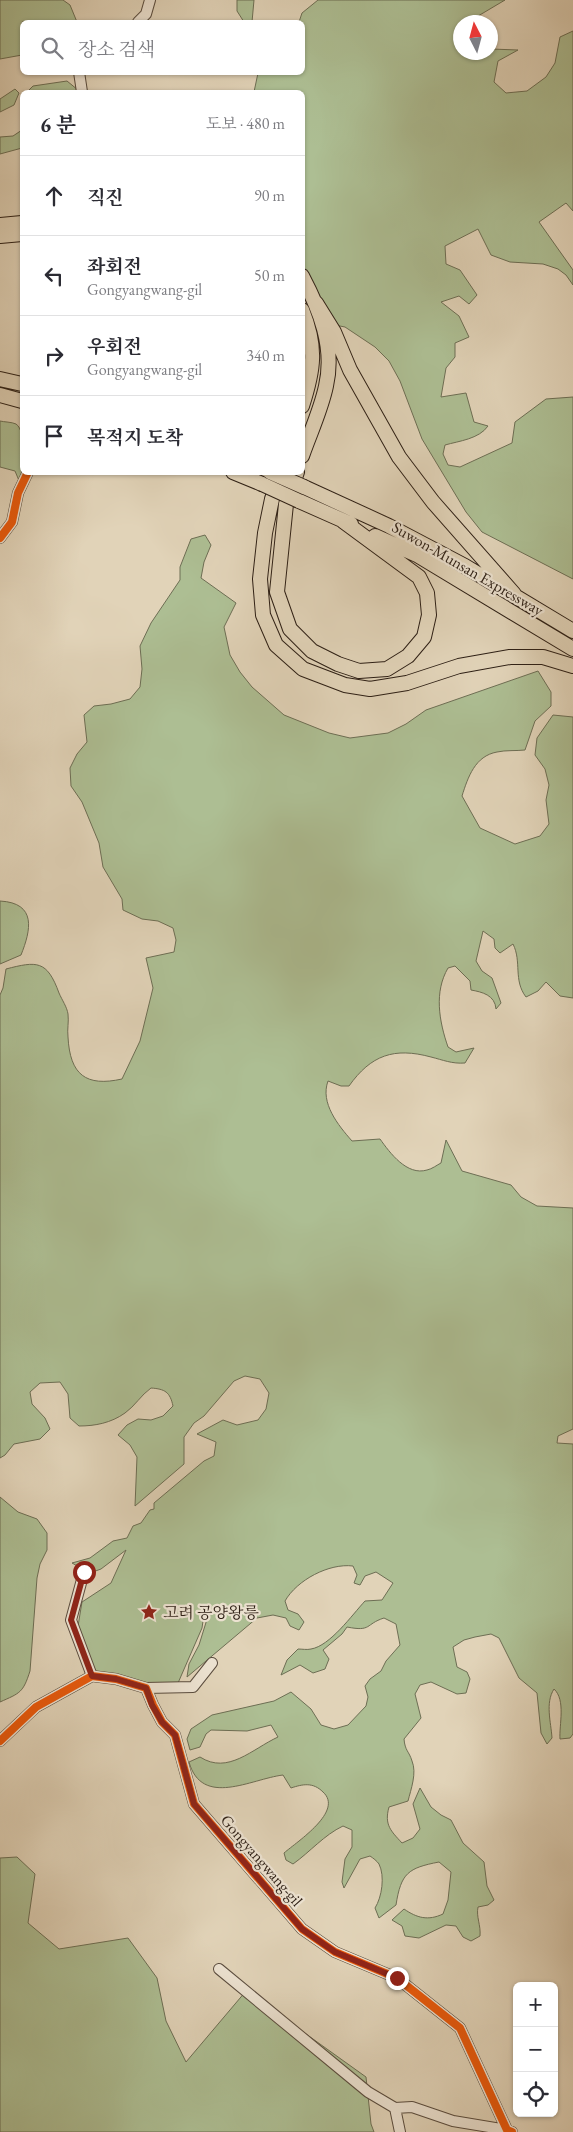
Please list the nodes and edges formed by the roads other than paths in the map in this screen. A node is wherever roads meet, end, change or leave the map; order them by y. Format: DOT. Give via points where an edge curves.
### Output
graph roads {
  1 [pos="150,0"];
  2 [pos="140,20"];
  3 [pos="79,75"];
  4 [pos="82,90"];
  5 [pos="20,223"];
  6 [pos="0,225"];
  7 [pos="20,234"];
  8 [pos="0,236"];
  9 [pos="305,282"];
  10 [pos="316,303"];
  11 [pos="305,319"];
  12 [pos="0,379"];
  13 [pos="20,384"];
  14 [pos="0,395"];
  15 [pos="305,395"];
  16 [pos="20,400"];
  17 [pos="305,447"];
  18 [pos="27,475"];
  19 [pos="250,475"];
  20 [pos="280,475"];
  21 [pos="296,475"];
  22 [pos="266,478"];
  23 [pos="302,494"];
  24 [pos="343,521"];
  25 [pos="0,538"];
  26 [pos="514,594"];
  27 [pos="573,631"];
  28 [pos="573,649"];
  29 [pos="573,666"];
  30 [pos="84,1572"];
  31 [pos="212,1663"];
  32 [pos="92,1676"];
  33 [pos="146,1688"];
  34 [pos="0,1741"];
  35 [pos="219,1969"];
  36 [pos="395,2108"];
  37 [pos="509,2131"];
  38 [pos="400,2132"];
  1 -- 2 [label="street" via="146,14"];
  3 -- 4 [label="street"];
  5 -- 6 [label="highway"];
  7 -- 8 [label="highway"];
  9 -- 10 [label="highway"];
  10 -- 17 [label="highway" via="329,352 326,386"];
  10 -- 26 [label="highway" via="400,457 433,502"];
  11 -- 15 [label="highway" via="313,342 313,364"];
  12 -- 13 [label="highway"];
  14 -- 16 [label="highway"];
  18 -- 25 [label="street" via="18,493 12,522"];
  19 -- 22 [label="highway, Suwon-Munsan Expressway"];
  20 -- 29 [label="highway" via="265,533 260,580 263,615 276,645 303,669 345,685 370,689 407,683 459,666 510,657 543,657"];
  21 -- 24 [label="highway" via="286,504 277,592 290,629 312,651 338,664 359,671 386,669 408,656 424,637 429,616 427,593 419,577"];
  22 -- 23 [label="highway, Suwon-Munsan Expressway, bridge"];
  23 -- 24 [label="highway, Suwon-Munsan Expressway"];
  23 -- 26 [label="highway, Suwon-Munsan Expressway" via="389,526"];
  24 -- 28 [label="highway, Suwon-Munsan Expressway" via="417,556"];
  26 -- 27 [label="highway, Suwon-Munsan Expressway"];
  30 -- 32 [label="street" via="71,1620"];
  31 -- 33 [label="street" via="194,1687"];
  32 -- 33 [label="street"];
  32 -- 34 [label="street" via="36,1707"];
  33 -- 37 [label="street, Gongyangwang-gil" via="162,1722 175,1735 194,1804 302,1929 335,1952 397,1978 460,2028"];
  35 -- 36 [label="street" via="368,2092"];
  36 -- 37 [label="street" via="412,2107 453,2121"];
  36 -- 38 [label="street"];
}
